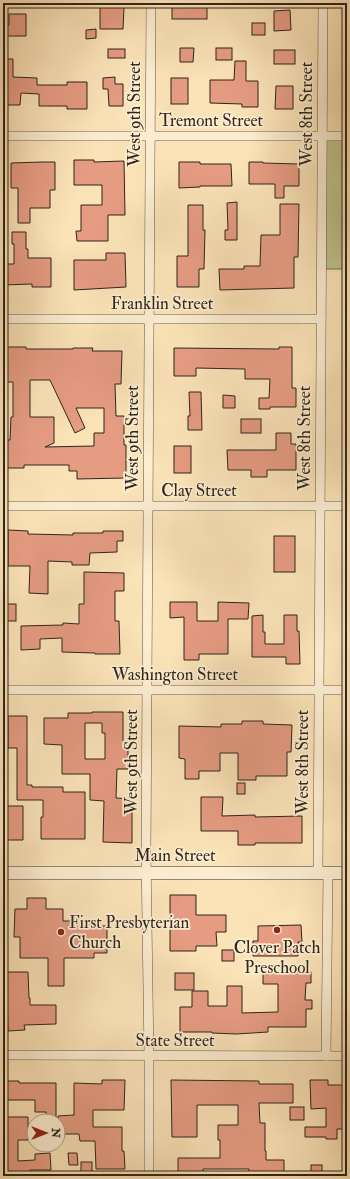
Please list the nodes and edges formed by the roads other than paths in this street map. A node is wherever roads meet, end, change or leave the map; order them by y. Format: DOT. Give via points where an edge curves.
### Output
graph roads {
  1 [pos="151,3"];
  2 [pos="323,3"];
  3 [pos="3,136"];
  4 [pos="150,136"];
  5 [pos="322,136"];
  6 [pos="347,136"];
  7 [pos="3,319"];
  8 [pos="149,319"];
  9 [pos="321,319"];
  10 [pos="3,506"];
  11 [pos="148,506"];
  12 [pos="320,506"];
  13 [pos="347,506"];
  14 [pos="3,690"];
  15 [pos="147,690"];
  16 [pos="319,690"];
  17 [pos="347,690"];
  18 [pos="3,873"];
  19 [pos="146,873"];
  20 [pos="323,873"];
  21 [pos="347,874"];
  22 [pos="3,1055"];
  23 [pos="149,1056"];
  24 [pos="326,1056"];
  25 [pos="347,1056"];
  26 [pos="149,1176"];
  1 -- 4 [label="street, West 9th Street"];
  2 -- 5 [label="street, West 8th Street"];
  3 -- 4 [label="street, Tremont Street"];
  4 -- 5 [label="street, Tremont Street"];
  4 -- 8 [label="street, West 9th Street"];
  5 -- 6 [label="street, Tremont Street"];
  5 -- 9 [label="street, West 8th Street"];
  7 -- 8 [label="street, Franklin Street"];
  8 -- 9 [label="street, Franklin Street"];
  8 -- 11 [label="street, West 9th Street"];
  9 -- 12 [label="street, West 8th Street"];
  10 -- 11 [label="street, Clay Street"];
  11 -- 12 [label="street, Clay Street"];
  11 -- 15 [label="street, West 9th Street"];
  12 -- 13 [label="street, Clay Street"];
  12 -- 16 [label="street, West 8th Street"];
  14 -- 15 [label="street, Washington Street"];
  15 -- 16 [label="street, Washington Street"];
  15 -- 19 [label="street, West 9th Street"];
  16 -- 17 [label="street, Washington Street"];
  16 -- 20 [label="street, West 8th Street"];
  18 -- 19 [label="main road, Main Street"];
  19 -- 20 [label="main road, Main Street"];
  19 -- 23 [label="street, West 9th Street"];
  20 -- 21 [label="main road, Main Street"];
  20 -- 24 [label="street, West 8th Street"];
  22 -- 23 [label="street, State Street"];
  23 -- 24 [label="street, State Street"];
  23 -- 26 [label="street, West 9th Street"];
  24 -- 25 [label="street, State Street"];
}
